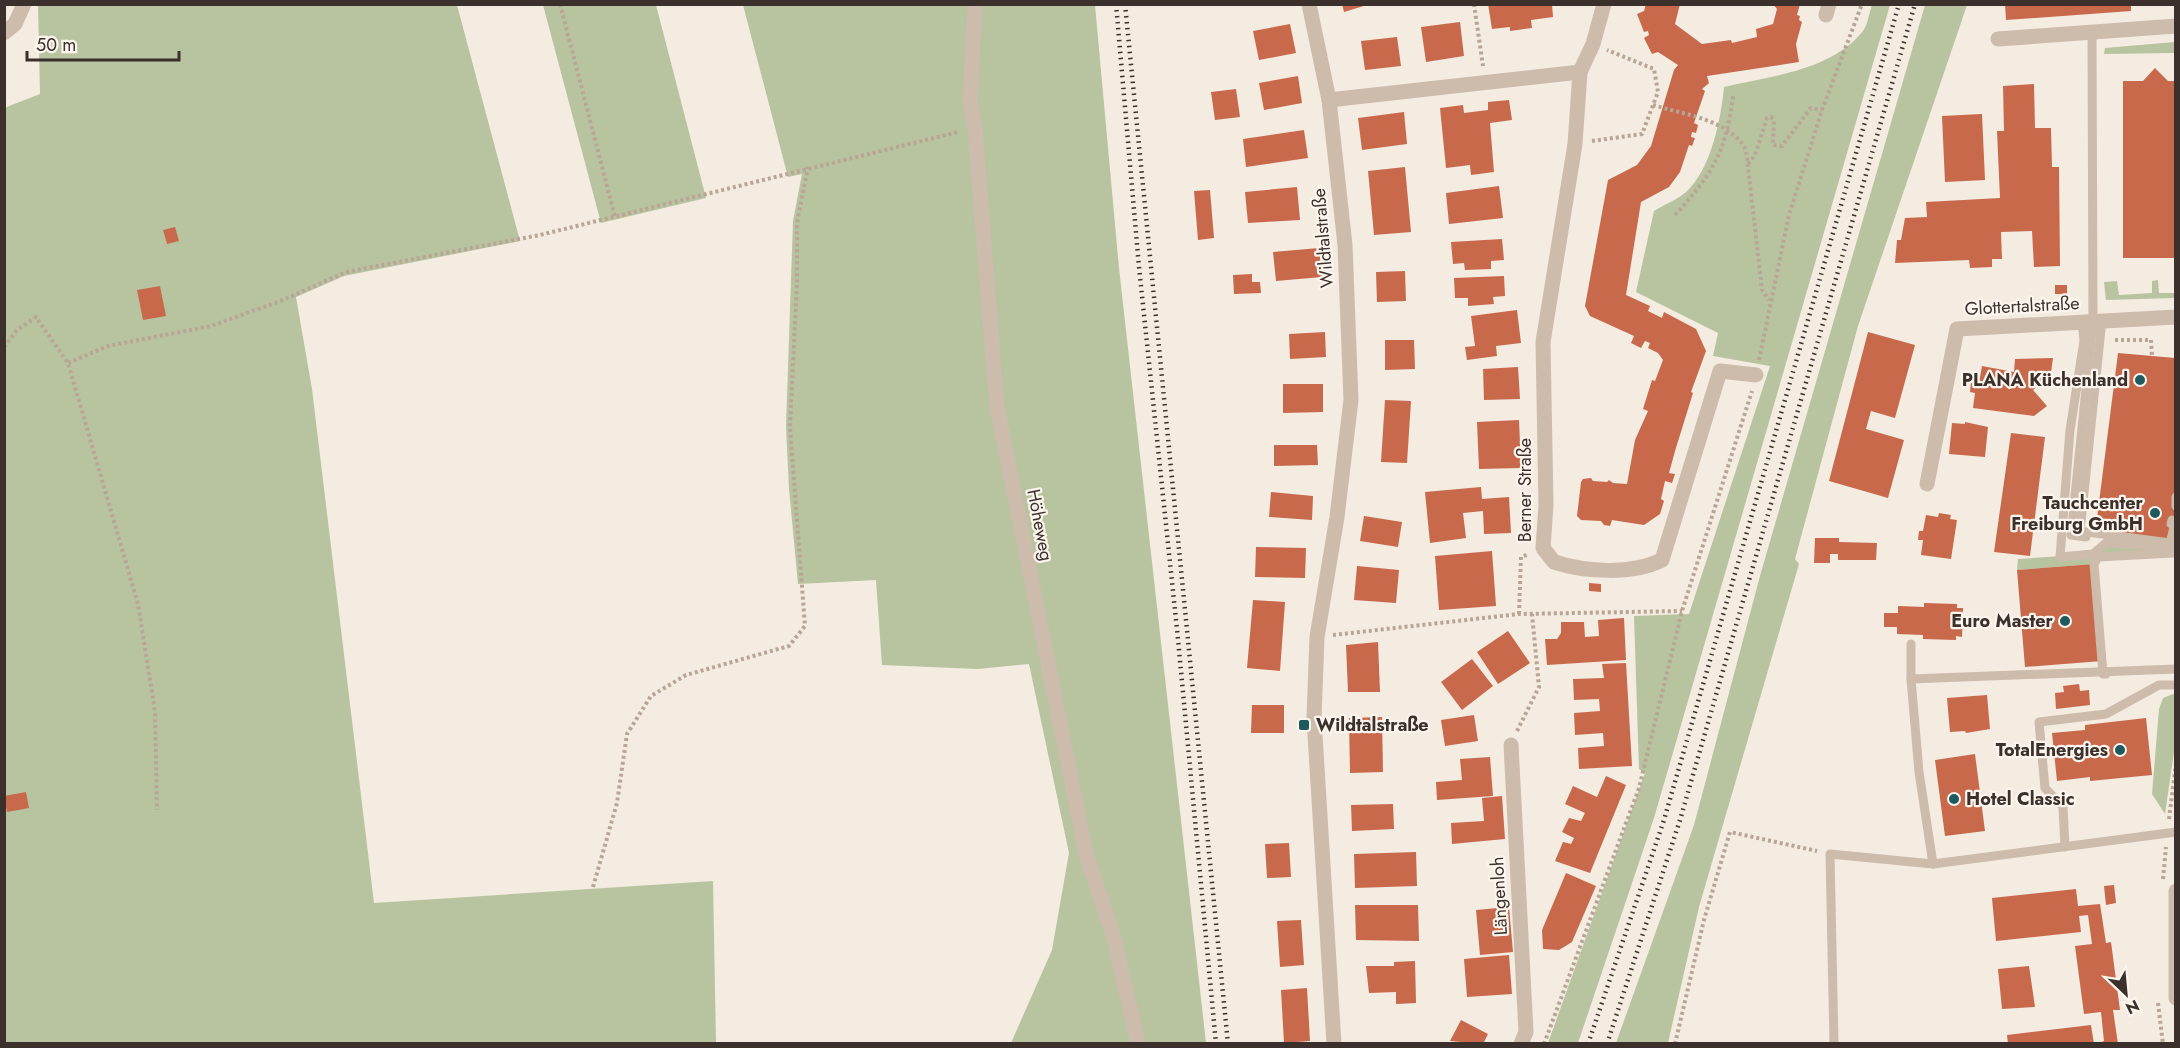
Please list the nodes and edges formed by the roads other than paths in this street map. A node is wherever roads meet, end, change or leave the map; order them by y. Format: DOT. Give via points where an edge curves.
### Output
graph roads {
  1 [pos="24,4"];
  2 [pos="975,4"];
  3 [pos="1309,4"];
  4 [pos="1604,4"];
  5 [pos="2175,26"];
  6 [pos="2092,32"];
  7 [pos="4,33"];
  8 [pos="1998,39"];
  9 [pos="1580,72"];
  10 [pos="1329,100"];
  11 [pos="2175,317"];
  12 [pos="2093,325"];
  13 [pos="1756,375"];
  14 [pos="1927,484"];
  15 [pos="2175,497"];
  16 [pos="2175,506"];
  17 [pos="2175,521"];
  18 [pos="2175,545"];
  19 [pos="2175,552"];
  20 [pos="1911,644"];
  21 [pos="2103,671"];
  22 [pos="2175,671"];
  23 [pos="1911,679"];
  24 [pos="2175,685"];
  25 [pos="1511,745"];
  26 [pos="2175,832"];
  27 [pos="2065,847"];
  28 [pos="1933,864"];
  29 [pos="2175,891"];
  30 [pos="2175,998"];
  31 [pos="1138,1044"];
  32 [pos="1335,1044"];
  33 [pos="1521,1044"];
  34 [pos="1834,1044"];
  1 -- 7 [label="street" via="15,24"];
  2 -- 31 [label="street, Höheweg" via="970,101 997,408 1086,854 1114,938"];
  3 -- 10 [label="street, Wildtalstraße"];
  4 -- 9 [label="street, Berner Straße"];
  5 -- 6 [label="street"];
  6 -- 8 [label="street"];
  6 -- 12 [label="lane"];
  9 -- 10 [label="street"];
  9 -- 13 [label="street, Berner Straße" via="1575,144 1543,342 1543,548 1554,562 1587,569 1648,567 1662,560 1720,371"];
  10 -- 32 [label="street, Wildtalstraße" via="1346,245 1351,400 1317,637 1314,718"];
  11 -- 12 [label="street, Glottertalstraße"];
  12 -- 14 [label="street, Glottertalstraße" via="1957,329"];
  12 -- 17 [label="lane" via="2101,329 2080,531 2170,543 2175,524 2171,524"];
  12 -- 18 [label="lane" via="2071,535"];
  12 -- 18 [label="lane" via="2083,330 2060,557 2092,554 2106,543"];
  15 -- 16 [label="lane"];
  19 -- 21 [label="lane" via="2098,557 2094,564"];
  20 -- 23 [label="lane"];
  21 -- 22 [label="lane"];
  21 -- 23 [label="lane"];
  23 -- 28 [label="lane" via="1919,772"];
  24 -- 27 [label="lane" via="2159,684 2106,714 2039,722 2045,788 2064,807"];
  25 -- 33 [label="street, Längenloh" via="1526,1032"];
  26 -- 27 [label="lane"];
  27 -- 28 [label="lane"];
  28 -- 34 [label="lane" via="1830,854"];
  29 -- 30 [label="street"];
}
